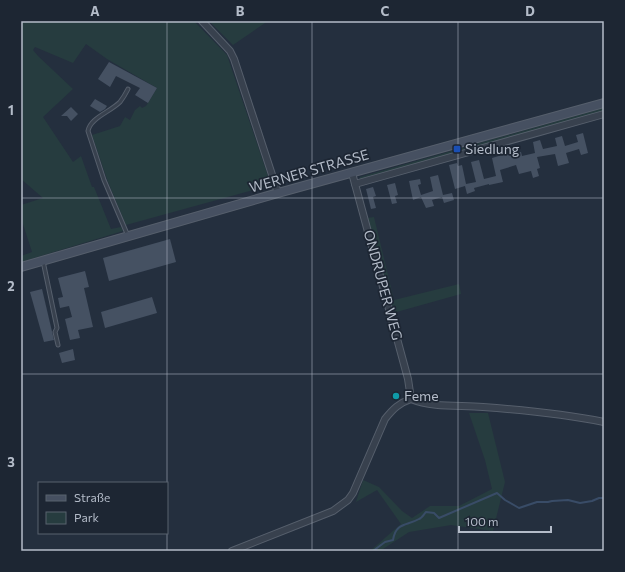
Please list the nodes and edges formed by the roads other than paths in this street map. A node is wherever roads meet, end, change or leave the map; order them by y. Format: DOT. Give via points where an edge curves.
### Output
graph roads {
  1 [pos="202,21"];
  2 [pos="128,89"];
  3 [pos="604,103"];
  4 [pos="604,114"];
  5 [pos="352,173"];
  6 [pos="355,184"];
  7 [pos="278,193"];
  8 [pos="128,236"];
  9 [pos="43,261"];
  10 [pos="21,267"];
  11 [pos="58,345"];
  12 [pos="411,399"];
  13 [pos="604,422"];
  14 [pos="232,551"];
  1 -- 7 [label="street" via="227,47 234,59"];
  2 -- 8 [label="lane" via="121,101 111,110 92,121 88,131 104,180"];
  3 -- 5 [label="main road, WERNER STRASSE"];
  4 -- 6 [label="street, WERNER STRASSE"];
  5 -- 6 [label="street, ONDRUPER WEG"];
  5 -- 7 [label="main road, WERNER STRASSE"];
  6 -- 12 [label="street, ONDRUPER WEG" via="408,379"];
  7 -- 8 [label="main road, WERNER STRASSE"];
  8 -- 9 [label="main road, WERNER STRASSE"];
  9 -- 10 [label="main road, WERNER STRASSE"];
  9 -- 11 [label="lane" via="57,328 55,332"];
  12 -- 13 [label="street" via="432,404 516,410"];
  12 -- 14 [label="street" via="400,402 385,419 353,493 342,506"];
}
